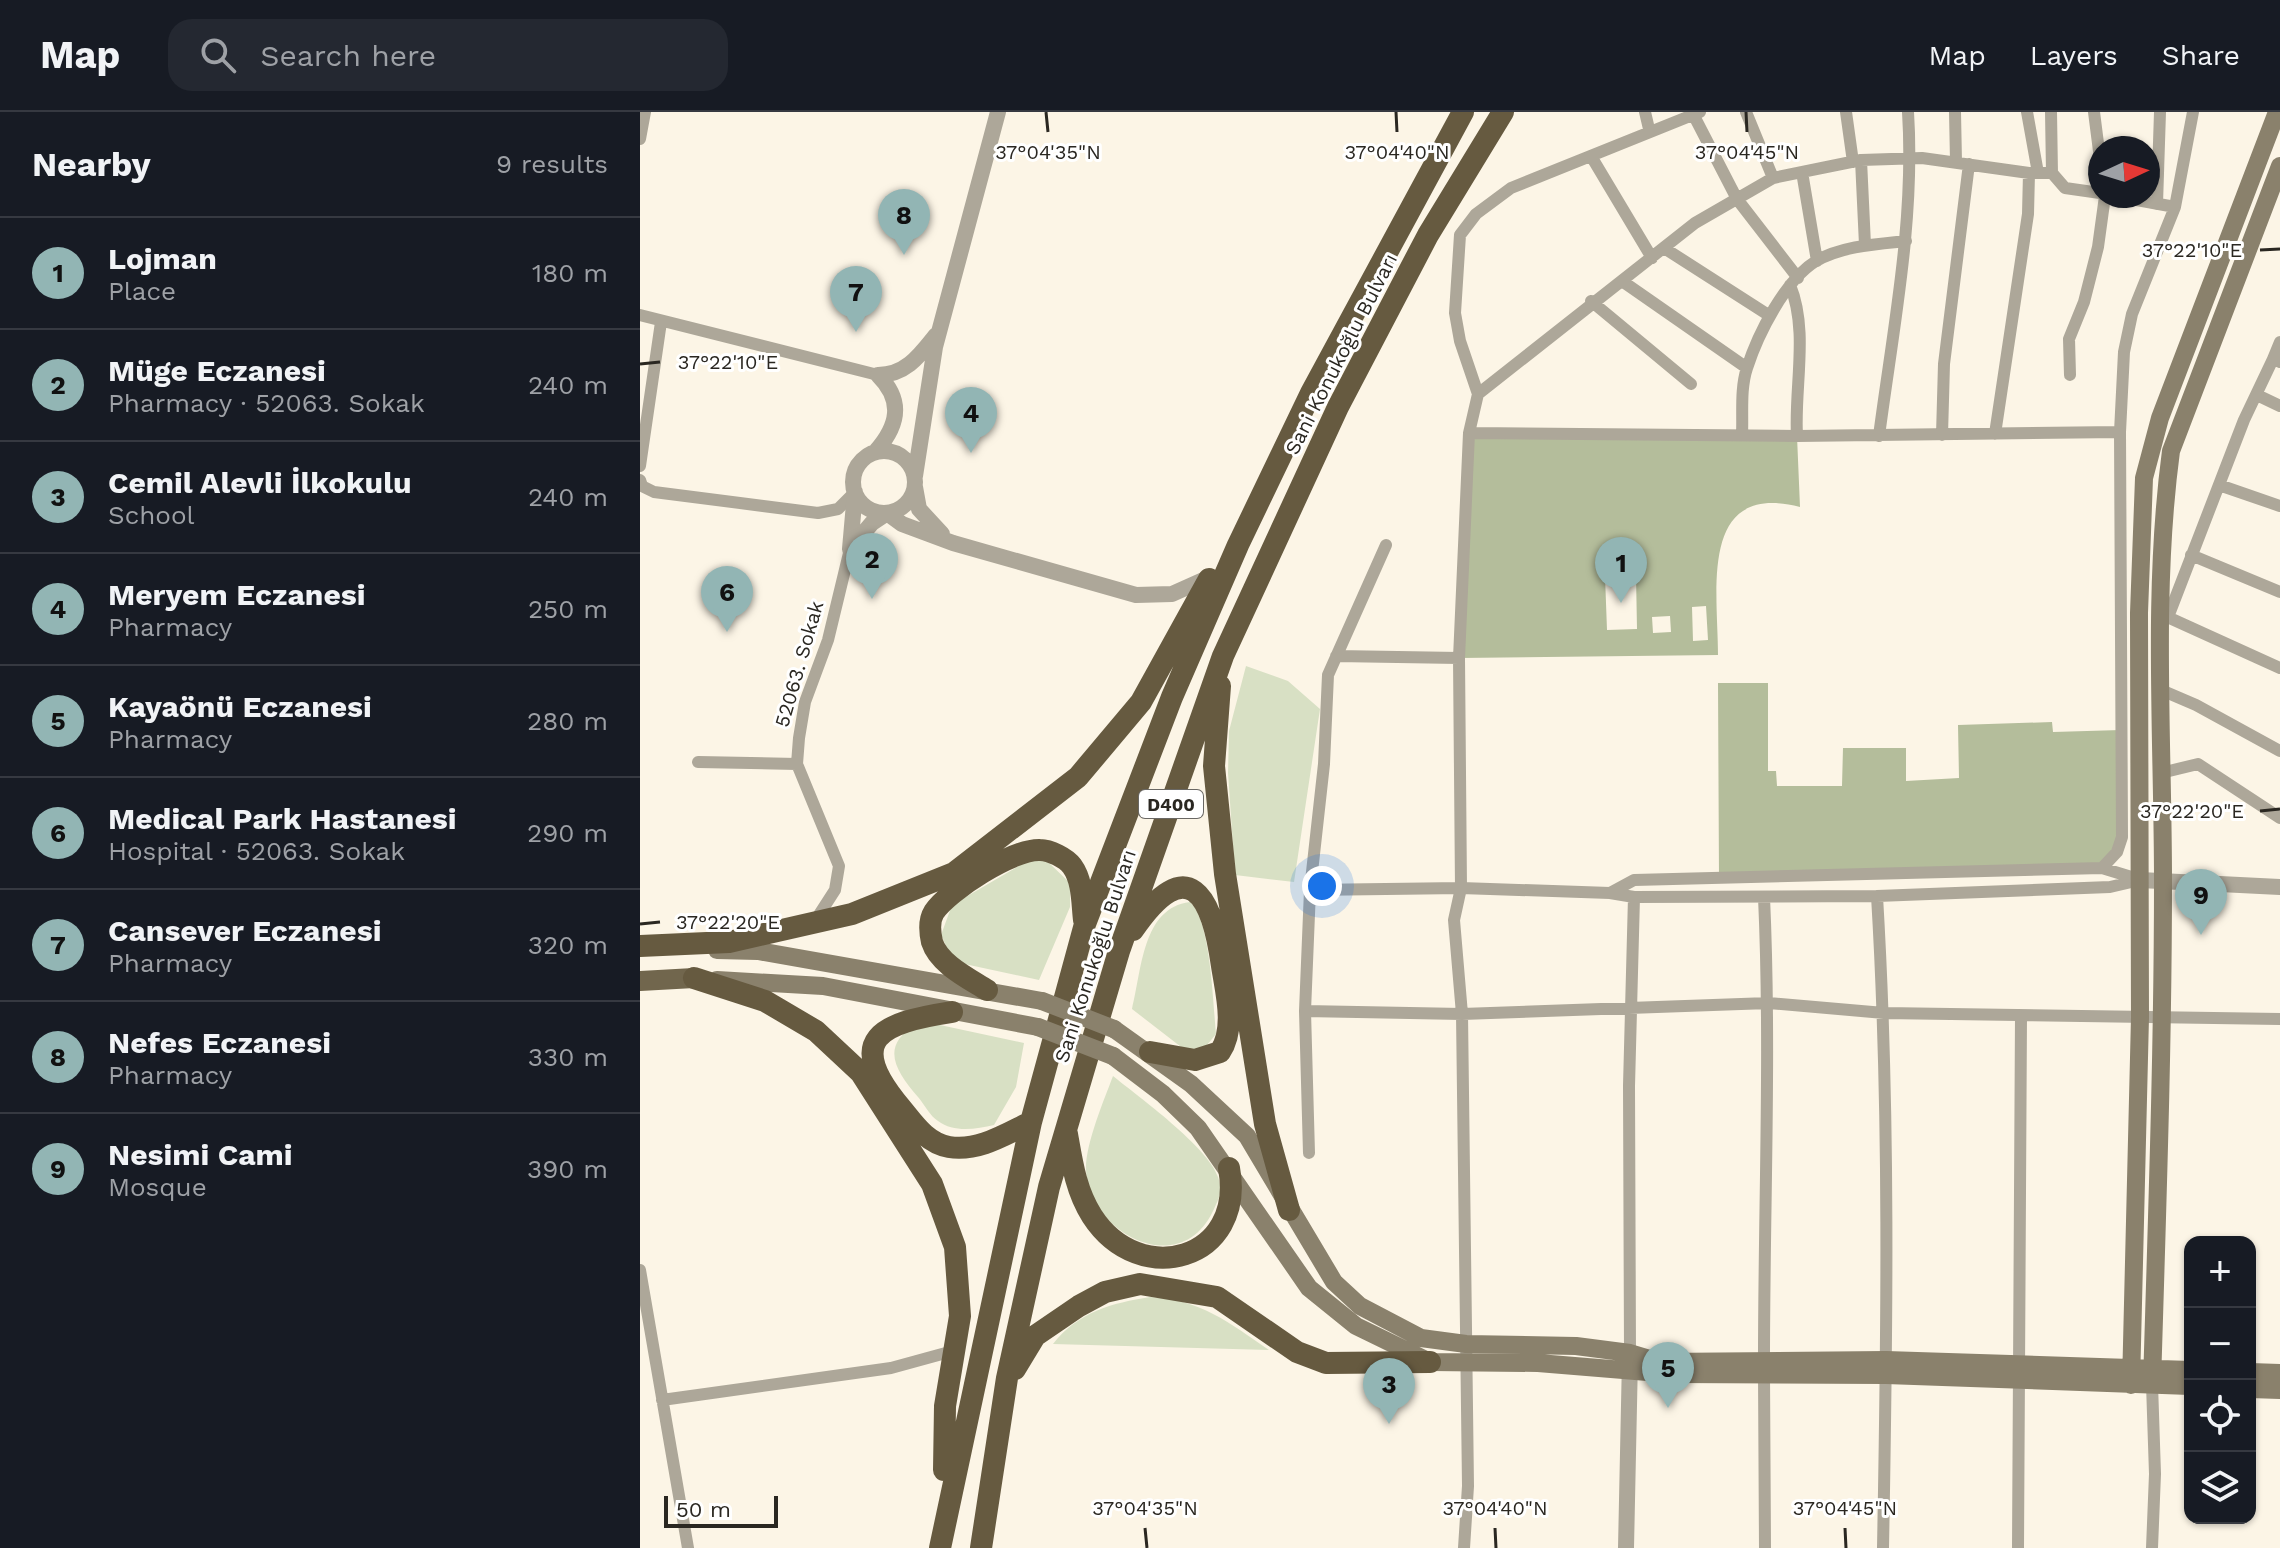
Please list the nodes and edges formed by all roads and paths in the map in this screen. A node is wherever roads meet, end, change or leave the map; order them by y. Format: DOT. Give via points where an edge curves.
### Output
graph roads {
  1 [pos="645,112"];
  2 [pos="998,112"];
  3 [pos="1463,112"];
  4 [pos="1503,112"];
  5 [pos="1645,112"];
  6 [pos="1746,112"];
  7 [pos="1846,112"];
  8 [pos="1908,112"];
  9 [pos="1955,112"];
  10 [pos="2027,112"];
  11 [pos="2051,112"];
  12 [pos="2094,112"];
  13 [pos="2160,112"];
  14 [pos="2193,112"];
  15 [pos="2277,112"];
  16 [pos="1695,113"];
  17 [pos="1649,129"];
  18 [pos="2097,136"];
  19 [pos="2159,136"];
  20 [pos="640,139"];
  21 [pos="1591,156"];
  22 [pos="1911,158"];
  23 [pos="1857,161"];
  24 [pos="1963,163"];
  25 [pos="2280,166"];
  26 [pos="1802,172"];
  27 [pos="2034,173"];
  28 [pos="2052,173"];
  29 [pos="1773,178"];
  30 [pos="2088,192"];
  31 [pos="1737,199"];
  32 [pos="2160,204"];
  33 [pos="2175,207"];
  34 [pos="2101,208"];
  35 [pos="1906,241"];
  36 [pos="1865,245"];
  37 [pos="1664,248"];
  38 [pos="1652,258"];
  39 [pos="1817,261"];
  40 [pos="1622,281"];
  41 [pos="1794,282"];
  42 [pos="1591,301"];
  43 [pos="640,315"];
  44 [pos="1770,316"];
  45 [pos="661,322"];
  46 [pos="939,331"];
  47 [pos="2280,342"];
  48 [pos="2276,360"];
  49 [pos="1747,368"];
  50 [pos="878,375"];
  51 [pos="2070,375"];
  52 [pos="1691,384"];
  53 [pos="1478,394"];
  54 [pos="2257,395"];
  55 [pos="2280,406"];
  56 [pos="2120,432"];
  57 [pos="1469,433"];
  58 [pos="1995,434"];
  59 [pos="1742,435"];
  60 [pos="1942,435"];
  61 [pos="1797,436"];
  62 [pos="1879,436"];
  63 [pos="876,451"];
  64 [pos="640,466"];
  65 [pos="640,480"];
  66 [pos="915,482"];
  67 [pos="2219,485"];
  68 [pos="855,492"];
  69 [pos="2280,506"];
  70 [pos="887,513"];
  71 [pos="953,543"];
  72 [pos="1238,545"];
  73 [pos="1386,545"];
  74 [pos="850,549"];
  75 [pos="2191,555"];
  76 [pos="1211,576"];
  77 [pos="2280,592"];
  78 [pos="2164,615"];
  79 [pos="2120,642"];
  80 [pos="1223,656"];
  81 [pos="1336,656"];
  82 [pos="1459,658"];
  83 [pos="2280,668"];
  84 [pos="2161,690"];
  85 [pos="2138,697"];
  86 [pos="2280,751"];
  87 [pos="698,762"];
  88 [pos="797,764"];
  89 [pos="2161,773"];
  90 [pos="2280,818"];
  91 [pos="2102,868"];
  92 [pos="2140,880"];
  93 [pos="2163,882"];
  94 [pos="2280,887"];
  95 [pos="1461,888"];
  96 [pos="1310,890"];
  97 [pos="1610,893"];
  98 [pos="1877,896"];
  99 [pos="1634,897"];
  100 [pos="1764,897"];
  101 [pos="815,921"];
  102 [pos="1085,924"];
  103 [pos="640,947"];
  104 [pos="1119,951"];
  105 [pos="694,978"];
  106 [pos="640,981"];
  107 [pos="987,990"];
  108 [pos="1769,1003"];
  109 [pos="1631,1009"];
  110 [pos="1305,1011"];
  111 [pos="952,1012"];
  112 [pos="1884,1013"];
  113 [pos="1462,1014"];
  114 [pos="2021,1016"];
  115 [pos="2140,1017"];
  116 [pos="2161,1017"];
  117 [pos="2280,1019"];
  118 [pos="1150,1052"];
  119 [pos="1031,1122"];
  120 [pos="1066,1128"];
  121 [pos="1309,1153"];
  122 [pos="1229,1168"];
  123 [pos="1289,1210"];
  124 [pos="640,1270"];
  125 [pos="953,1351"];
  126 [pos="1466,1352"];
  127 [pos="1430,1362"];
  128 [pos="1630,1362"];
  129 [pos="1764,1367"];
  130 [pos="1886,1368"];
  131 [pos="2184,1371"];
  132 [pos="2016,1372"];
  133 [pos="2256,1372"];
  134 [pos="2280,1373"];
  135 [pos="2152,1376"];
  136 [pos="2131,1377"];
  137 [pos="1006,1383"];
  138 [pos="2184,1384"];
  139 [pos="2256,1389"];
  140 [pos="2280,1390"];
  141 [pos="662,1400"];
  142 [pos="941,1540"];
  143 [pos="688,1548"];
  144 [pos="981,1548"];
  145 [pos="1464,1548"];
  146 [pos="1626,1548"];
  147 [pos="1765,1548"];
  148 [pos="1883,1548"];
  149 [pos="2018,1548"];
  150 [pos="2152,1548"];
  1 -- 20 [label="street"];
  2 -- 46 [label="street"];
  3 -- 72 [label="highway, Sani Konukoğlu Bulvarı / D400" via="1311,393"];
  4 -- 80 [label="highway, Sani Konukoğlu Bulvarı / D400" via="1428,235 1338,407"];
  5 -- 17 [label="street"];
  6 -- 29 [label="street"];
  7 -- 23 [label="street"];
  8 -- 22 [label="street"];
  9 -- 24 [label="street"];
  10 -- 27 [label="street"];
  11 -- 28 [label="street"];
  12 -- 18 [label="street"];
  13 -- 19 [label="street"];
  14 -- 33 [label="street"];
  15 -- 85 [label="main road" via="2151,443 2144,478"];
  16 -- 17 [label="street"];
  16 -- 31 [label="street"];
  17 -- 21 [label="street"];
  21 -- 38 [label="street"];
  21 -- 53 [label="street" via="1511,188 1476,214 1460,235 1455,313"];
  22 -- 23 [label="street"];
  22 -- 24 [label="street"];
  22 -- 35 [label="street"];
  23 -- 26 [label="street"];
  23 -- 36 [label="street"];
  24 -- 27 [label="street"];
  24 -- 60 [label="street"];
  25 -- 78 [label="main road" via="2171,451"];
  26 -- 29 [label="street"];
  26 -- 39 [label="street"];
  27 -- 28 [label="street"];
  27 -- 58 [label="street"];
  28 -- 30 [label="street" via="2065,188"];
  29 -- 31 [label="street"];
  31 -- 37 [label="street"];
  31 -- 41 [label="street"];
  32 -- 33 [label="street"];
  33 -- 56 [label="street" via="2132,314 2124,352"];
  34 -- 51 [label="street" via="2098,247 2069,339"];
  35 -- 36 [label="street"];
  35 -- 62 [label="street"];
  36 -- 39 [label="street"];
  37 -- 38 [label="street"];
  37 -- 44 [label="street"];
  38 -- 40 [label="street"];
  39 -- 41 [label="street"];
  40 -- 42 [label="street"];
  40 -- 49 [label="street"];
  41 -- 44 [label="street"];
  41 -- 61 [label="street" via="1800,344"];
  42 -- 52 [label="street"];
  42 -- 53 [label="street"];
  43 -- 45 [label="street"];
  44 -- 49 [label="street"];
  45 -- 50 [label="street"];
  45 -- 64 [label="street"];
  46 -- 50 [label="street" via="913,363"];
  46 -- 66 [label="street"];
  47 -- 48 [label="street"];
  48 -- 54 [label="street"];
  49 -- 59 [label="street"];
  50 -- 63 [label="street" via="888,385 897,417"];
  53 -- 57 [label="street"];
  54 -- 55 [label="street"];
  54 -- 67 [label="street"];
  56 -- 58 [label="street"];
  56 -- 79 [label="street"];
  57 -- 59 [label="street"];
  57 -- 82 [label="street"];
  58 -- 60 [label="street"];
  59 -- 61 [label="street"];
  60 -- 62 [label="street"];
  61 -- 62 [label="street"];
  63 -- 66 [label="street" via="897,453 912,466"];
  63 -- 68 [label="street" via="859,462"];
  65 -- 68 [label="street" via="654,492 818,513 838,509"];
  66 -- 70 [label="street" via="906,505"];
  66 -- 71 [label="street" via="919,509"];
  67 -- 69 [label="street"];
  67 -- 75 [label="street"];
  68 -- 70 [label="street" via="867,508"];
  68 -- 74 [label="street"];
  70 -- 71 [label="street"];
  70 -- 74 [label="street"];
  71 -- 76 [label="street" via="1136,595 1172,594"];
  72 -- 76 [label="highway"];
  72 -- 102 [label="highway, Sani Konukoğlu Bulvarı / D400" via="1172,697"];
  73 -- 81 [label="street"];
  74 -- 88 [label="street, 52063. Sokak" via="828,640 805,702"];
  75 -- 77 [label="street"];
  75 -- 78 [label="street"];
  76 -- 101 [label="highway" via="1141,702 1078,777 954,873 852,914"];
  78 -- 83 [label="street"];
  78 -- 84 [label="main road"];
  79 -- 85 [label="street"];
  79 -- 91 [label="street" via="2122,837"];
  80 -- 104 [label="highway, Sani Konukoğlu Bulvarı / D400"];
  80 -- 123 [label="highway" via="1214,766 1225,874 1265,1124"];
  81 -- 82 [label="street"];
  81 -- 96 [label="street" via="1328,675"];
  82 -- 95 [label="street"];
  84 -- 86 [label="street"];
  84 -- 89 [label="main road"];
  85 -- 92 [label="main road"];
  87 -- 88 [label="street"];
  88 -- 101 [label="street, 52063. Sokak" via="839,866 835,890"];
  89 -- 90 [label="street" via="2198,764"];
  89 -- 93 [label="main road"];
  91 -- 92 [label="street"];
  91 -- 97 [label="street" via="1634,880"];
  92 -- 93 [label="street"];
  92 -- 98 [label="street" via="2110,887"];
  92 -- 115 [label="main road"];
  93 -- 94 [label="street"];
  93 -- 116 [label="main road"];
  95 -- 96 [label="street"];
  95 -- 97 [label="street"];
  95 -- 113 [label="street" via="1454,920"];
  96 -- 110 [label="street"];
  97 -- 99 [label="street"];
  98 -- 100 [label="street"];
  98 -- 112 [label="street"];
  99 -- 100 [label="street"];
  99 -- 109 [label="street"];
  100 -- 108 [label="street"];
  101 -- 103 [label="highway" via="729,942"];
  102 -- 107 [label="highway" via="1079,881 1071,865 1055,854 1022,854 959,888 933,913 933,945 952,968"];
  102 -- 119 [label="highway, Sani Konukoğlu Bulvarı / D400"];
  103 -- 107 [label="main road" via="758,951"];
  104 -- 118 [label="highway" via="1159,896 1188,888 1206,901 1217,929 1227,1002 1226,1044 1220,1052 1195,1060"];
  104 -- 120 [label="highway, Sani Konukoğlu Bulvarı / D400"];
  105 -- 106 [label="main road"];
  105 -- 111 [label="main road" via="823,986"];
  105 -- 125 [label="highway" via="765,1001 816,1031 861,1073 932,1184 955,1247 960,1316"];
  107 -- 118 [label="main road, bridge" via="1042,1001 1114,1029"];
  108 -- 109 [label="street"];
  108 -- 112 [label="street"];
  108 -- 129 [label="street"];
  109 -- 113 [label="street"];
  109 -- 128 [label="street"];
  110 -- 113 [label="street"];
  110 -- 121 [label="street"];
  111 -- 119 [label="highway" via="909,1019 885,1030 873,1057 883,1086 925,1136 951,1148 979,1146"];
  111 -- 122 [label="main road, bridge" via="1038,1027 1113,1056 1163,1094"];
  112 -- 114 [label="street"];
  112 -- 130 [label="street"];
  113 -- 126 [label="street"];
  114 -- 115 [label="street"];
  114 -- 132 [label="street"];
  115 -- 116 [label="street"];
  115 -- 136 [label="main road"];
  116 -- 117 [label="street"];
  116 -- 135 [label="main road"];
  118 -- 123 [label="main road" via="1220,1107 1247,1136"];
  119 -- 142 [label="highway, Sani Konukoğlu Bulvarı / D400"];
  120 -- 122 [label="highway" via="1085,1204 1112,1238 1136,1253 1179,1257 1212,1239 1229,1211"];
  120 -- 137 [label="highway, Sani Konukoğlu Bulvarı / D400"];
  122 -- 127 [label="main road" via="1309,1288 1356,1326"];
  123 -- 126 [label="main road" via="1334,1282 1360,1306 1421,1338"];
  124 -- 141 [label="street"];
  125 -- 141 [label="street" via="891,1368"];
  125 -- 142 [label="highway" via="945,1406"];
  126 -- 127 [label="main road"];
  126 -- 128 [label="main road"];
  126 -- 145 [label="street"];
  127 -- 137 [label="highway" via="1326,1363 1297,1352 1217,1297 1140,1284 1105,1292 1035,1336"];
  128 -- 129 [label="main road"];
  128 -- 146 [label="street"];
  129 -- 130 [label="main road"];
  129 -- 147 [label="street"];
  130 -- 132 [label="main road"];
  130 -- 148 [label="street"];
  131 -- 135 [label="main road"];
  132 -- 136 [label="main road"];
  132 -- 149 [label="street"];
  133 -- 134 [label="main road"];
  135 -- 136 [label="main road"];
  135 -- 138 [label="main road"];
  135 -- 150 [label="street"];
  137 -- 144 [label="highway, Sani Konukoğlu Bulvarı / D400"];
  139 -- 140 [label="main road"];
  141 -- 143 [label="street"];
}
